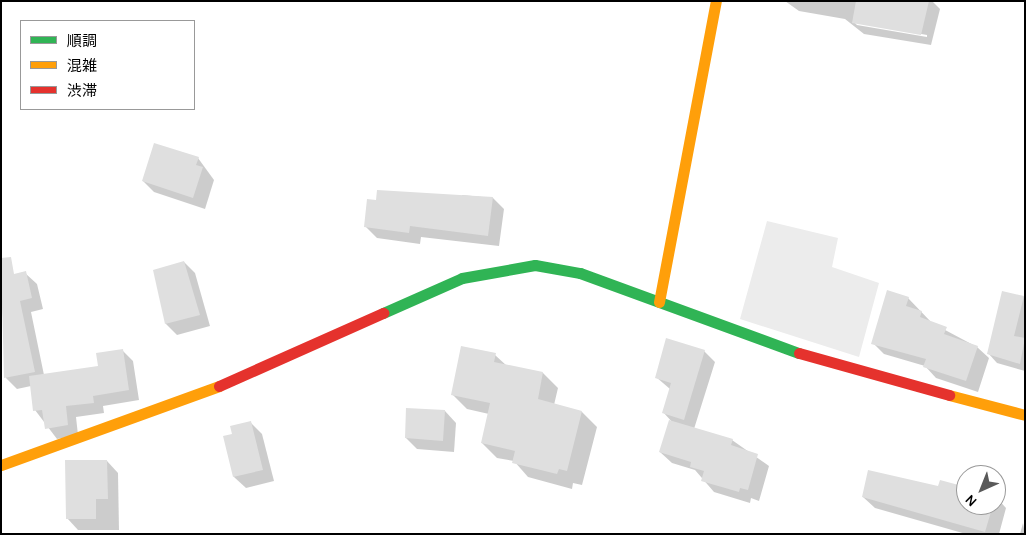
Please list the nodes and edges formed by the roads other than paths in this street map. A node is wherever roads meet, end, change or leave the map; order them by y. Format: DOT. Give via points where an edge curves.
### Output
graph roads {
  1 [pos="716,1"];
  2 [pos="659,302"];
  3 [pos="1025,415"];
  4 [pos="1,465"];
  1 -- 2 [label="street"];
  2 -- 3 [label="street" via="831,365"];
  2 -- 4 [label="street" via="580,273 535,265 462,278 198,396"];
}
